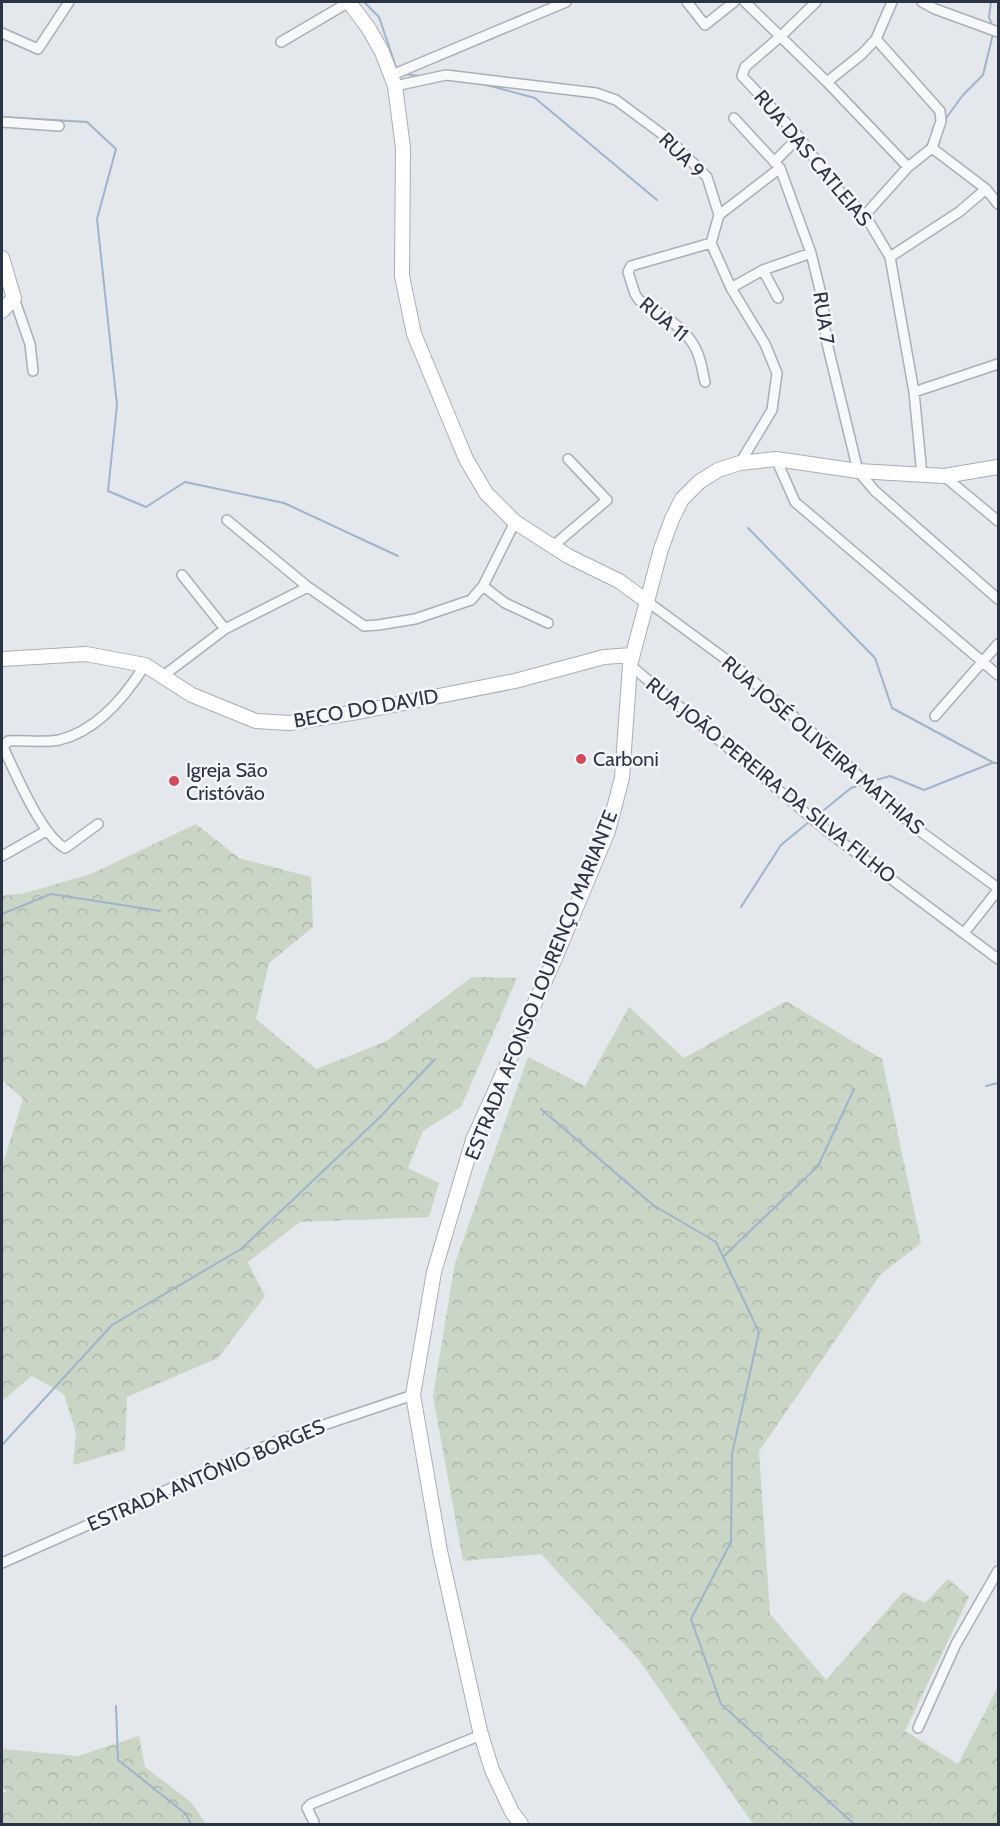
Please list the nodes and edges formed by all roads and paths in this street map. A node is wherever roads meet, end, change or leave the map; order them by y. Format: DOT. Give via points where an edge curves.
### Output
graph roads {
  1 [pos="69,2"];
  2 [pos="349,2"];
  3 [pos="566,2"];
  4 [pos="687,2"];
  5 [pos="734,2"];
  6 [pos="745,2"];
  7 [pos="816,2"];
  8 [pos="892,2"];
  9 [pos="922,2"];
  10 [pos="999,32"];
  11 [pos="2,33"];
  12 [pos="781,36"];
  13 [pos="876,39"];
  14 [pos="280,42"];
  15 [pos="396,77"];
  16 [pos="827,82"];
  17 [pos="734,118"];
  18 [pos="2,122"];
  19 [pos="59,126"];
  20 [pos="799,137"];
  21 [pos="932,148"];
  22 [pos="777,165"];
  23 [pos="908,167"];
  24 [pos="986,189"];
  25 [pos="997,199"];
  26 [pos="719,214"];
  27 [pos="865,215"];
  28 [pos="711,243"];
  29 [pos="811,253"];
  30 [pos="890,257"];
  31 [pos="2,258"];
  32 [pos="763,270"];
  33 [pos="731,288"];
  34 [pos="14,298"];
  35 [pos="778,298"];
  36 [pos="2,311"];
  37 [pos="999,364"];
  38 [pos="33,371"];
  39 [pos="705,382"];
  40 [pos="914,392"];
  41 [pos="568,459"];
  42 [pos="776,459"];
  43 [pos="740,463"];
  44 [pos="999,467"];
  45 [pos="858,471"];
  46 [pos="922,475"];
  47 [pos="944,476"];
  48 [pos="227,520"];
  49 [pos="999,521"];
  50 [pos="515,522"];
  51 [pos="553,546"];
  52 [pos="182,575"];
  53 [pos="483,586"];
  54 [pos="308,587"];
  55 [pos="999,599"];
  56 [pos="648,602"];
  57 [pos="548,623"];
  58 [pos="225,629"];
  59 [pos="999,644"];
  60 [pos="2,659"];
  61 [pos="631,660"];
  62 [pos="982,662"];
  63 [pos="145,665"];
  64 [pos="999,675"];
  65 [pos="163,676"];
  66 [pos="935,716"];
  67 [pos="98,825"];
  68 [pos="46,831"];
  69 [pos="2,856"];
  70 [pos="999,889"];
  71 [pos="964,933"];
  72 [pos="999,959"];
  73 [pos="413,1395"];
  74 [pos="2,1563"];
  75 [pos="999,1571"];
  76 [pos="918,1728"];
  77 [pos="481,1735"];
  78 [pos="314,1822"];
  79 [pos="521,1824"];
  1 -- 11 [label="street" via="38,50"];
  2 -- 14 [label="street"];
  2 -- 15 [label="main road"];
  3 -- 15 [label="street"];
  4 -- 5 [label="street" via="705,25"];
  6 -- 12 [label="street"];
  7 -- 12 [label="street"];
  8 -- 13 [label="street"];
  9 -- 10 [label="street"];
  12 -- 16 [label="street"];
  12 -- 20 [label="street, RUA DAS CATLEIAS" via="745,67 742,76"];
  13 -- 16 [label="street"];
  13 -- 21 [label="street" via="940,111 941,121"];
  15 -- 26 [label="street, RUA 9" via="446,75 596,93 616,100 670,140 707,177"];
  15 -- 50 [label="main road" via="403,148 402,276 414,334 466,459 486,492"];
  16 -- 23 [label="street"];
  17 -- 22 [label="street"];
  18 -- 19 [label="street"];
  20 -- 22 [label="street"];
  20 -- 27 [label="street, RUA DAS CATLEIAS" via="836,188"];
  21 -- 23 [label="street"];
  21 -- 24 [label="street"];
  22 -- 26 [label="street"];
  22 -- 29 [label="street, RUA 7"];
  23 -- 27 [label="street"];
  24 -- 25 [label="street"];
  24 -- 30 [label="street" via="959,212"];
  26 -- 28 [label="street"];
  27 -- 30 [label="street, RUA DAS CATLEIAS"];
  28 -- 33 [label="street"];
  28 -- 39 [label="street, RUA 11" via="632,266 628,272 639,300 692,341"];
  29 -- 32 [label="street"];
  29 -- 45 [label="street, RUA 7" via="823,302 825,339"];
  30 -- 40 [label="street, RUA DAS CATLEIAS"];
  31 -- 34 [label="main road"];
  32 -- 33 [label="street"];
  32 -- 35 [label="street"];
  33 -- 43 [label="street" via="777,373 772,410"];
  34 -- 36 [label="main road"];
  34 -- 38 [label="street" via="30,345"];
  37 -- 40 [label="street"];
  40 -- 46 [label="street, RUA DAS CATLEIAS"];
  41 -- 51 [label="street" via="607,500"];
  42 -- 43 [label="main road, ESTRADA AFONSO LOURENÇO MARIANTE"];
  42 -- 45 [label="main road, ESTRADA AFONSO LOURENÇO MARIANTE"];
  42 -- 62 [label="street" via="795,502"];
  43 -- 56 [label="main road, ESTRADA AFONSO LOURENÇO MARIANTE" via="718,470 682,499 661,549"];
  44 -- 47 [label="main road, ESTRADA AFONSO LOURENÇO MARIANTE"];
  45 -- 46 [label="main road, ESTRADA AFONSO LOURENÇO MARIANTE"];
  45 -- 55 [label="street" via="875,492"];
  46 -- 47 [label="main road, ESTRADA AFONSO LOURENÇO MARIANTE"];
  47 -- 49 [label="street"];
  48 -- 54 [label="street"];
  50 -- 51 [label="main road"];
  50 -- 53 [label="street"];
  51 -- 56 [label="main road" via="619,581"];
  52 -- 58 [label="street"];
  53 -- 54 [label="street" via="471,600 415,619 364,626"];
  53 -- 57 [label="street" via="505,603"];
  54 -- 58 [label="street"];
  56 -- 61 [label="main road, ESTRADA AFONSO LOURENÇO MARIANTE"];
  56 -- 70 [label="street, RUA JOSÉ OLIVEIRA MATHIAS" via="739,669 915,827"];
  58 -- 65 [label="street"];
  59 -- 62 [label="street"];
  60 -- 63 [label="main road, BECO DO DAVID" via="86,654"];
  61 -- 65 [label="main road, BECO DO DAVID" via="589,660 515,681 289,723 256,721 192,695"];
  61 -- 71 [label="street, RUA JOÃO PEREIRA DA SILVA FILHO" via="826,831"];
  61 -- 73 [label="main road, ESTRADA AFONSO LOURENÇO MARIANTE" via="622,778 608,831 473,1140 434,1272"];
  62 -- 64 [label="street"];
  62 -- 66 [label="street"];
  63 -- 65 [label="main road, BECO DO DAVID"];
  63 -- 68 [label="street" via="111,710 82,730 59,740 5,743 3,747"];
  67 -- 68 [label="street" via="65,848"];
  68 -- 69 [label="street"];
  70 -- 71 [label="street"];
  71 -- 72 [label="street, RUA JOÃO PEREIRA DA SILVA FILHO"];
  73 -- 74 [label="street, ESTRADA ANTÔNIO BORGES" via="282,1439"];
  73 -- 77 [label="main road, ESTRADA AFONSO LOURENÇO MARIANTE" via="440,1551"];
  75 -- 76 [label="street" via="956,1644"];
  77 -- 78 [label="street" via="311,1804 307,1808"];
  77 -- 79 [label="main road, ESTRADA AFONSO LOURENÇO MARIANTE" via="492,1770"];
}
